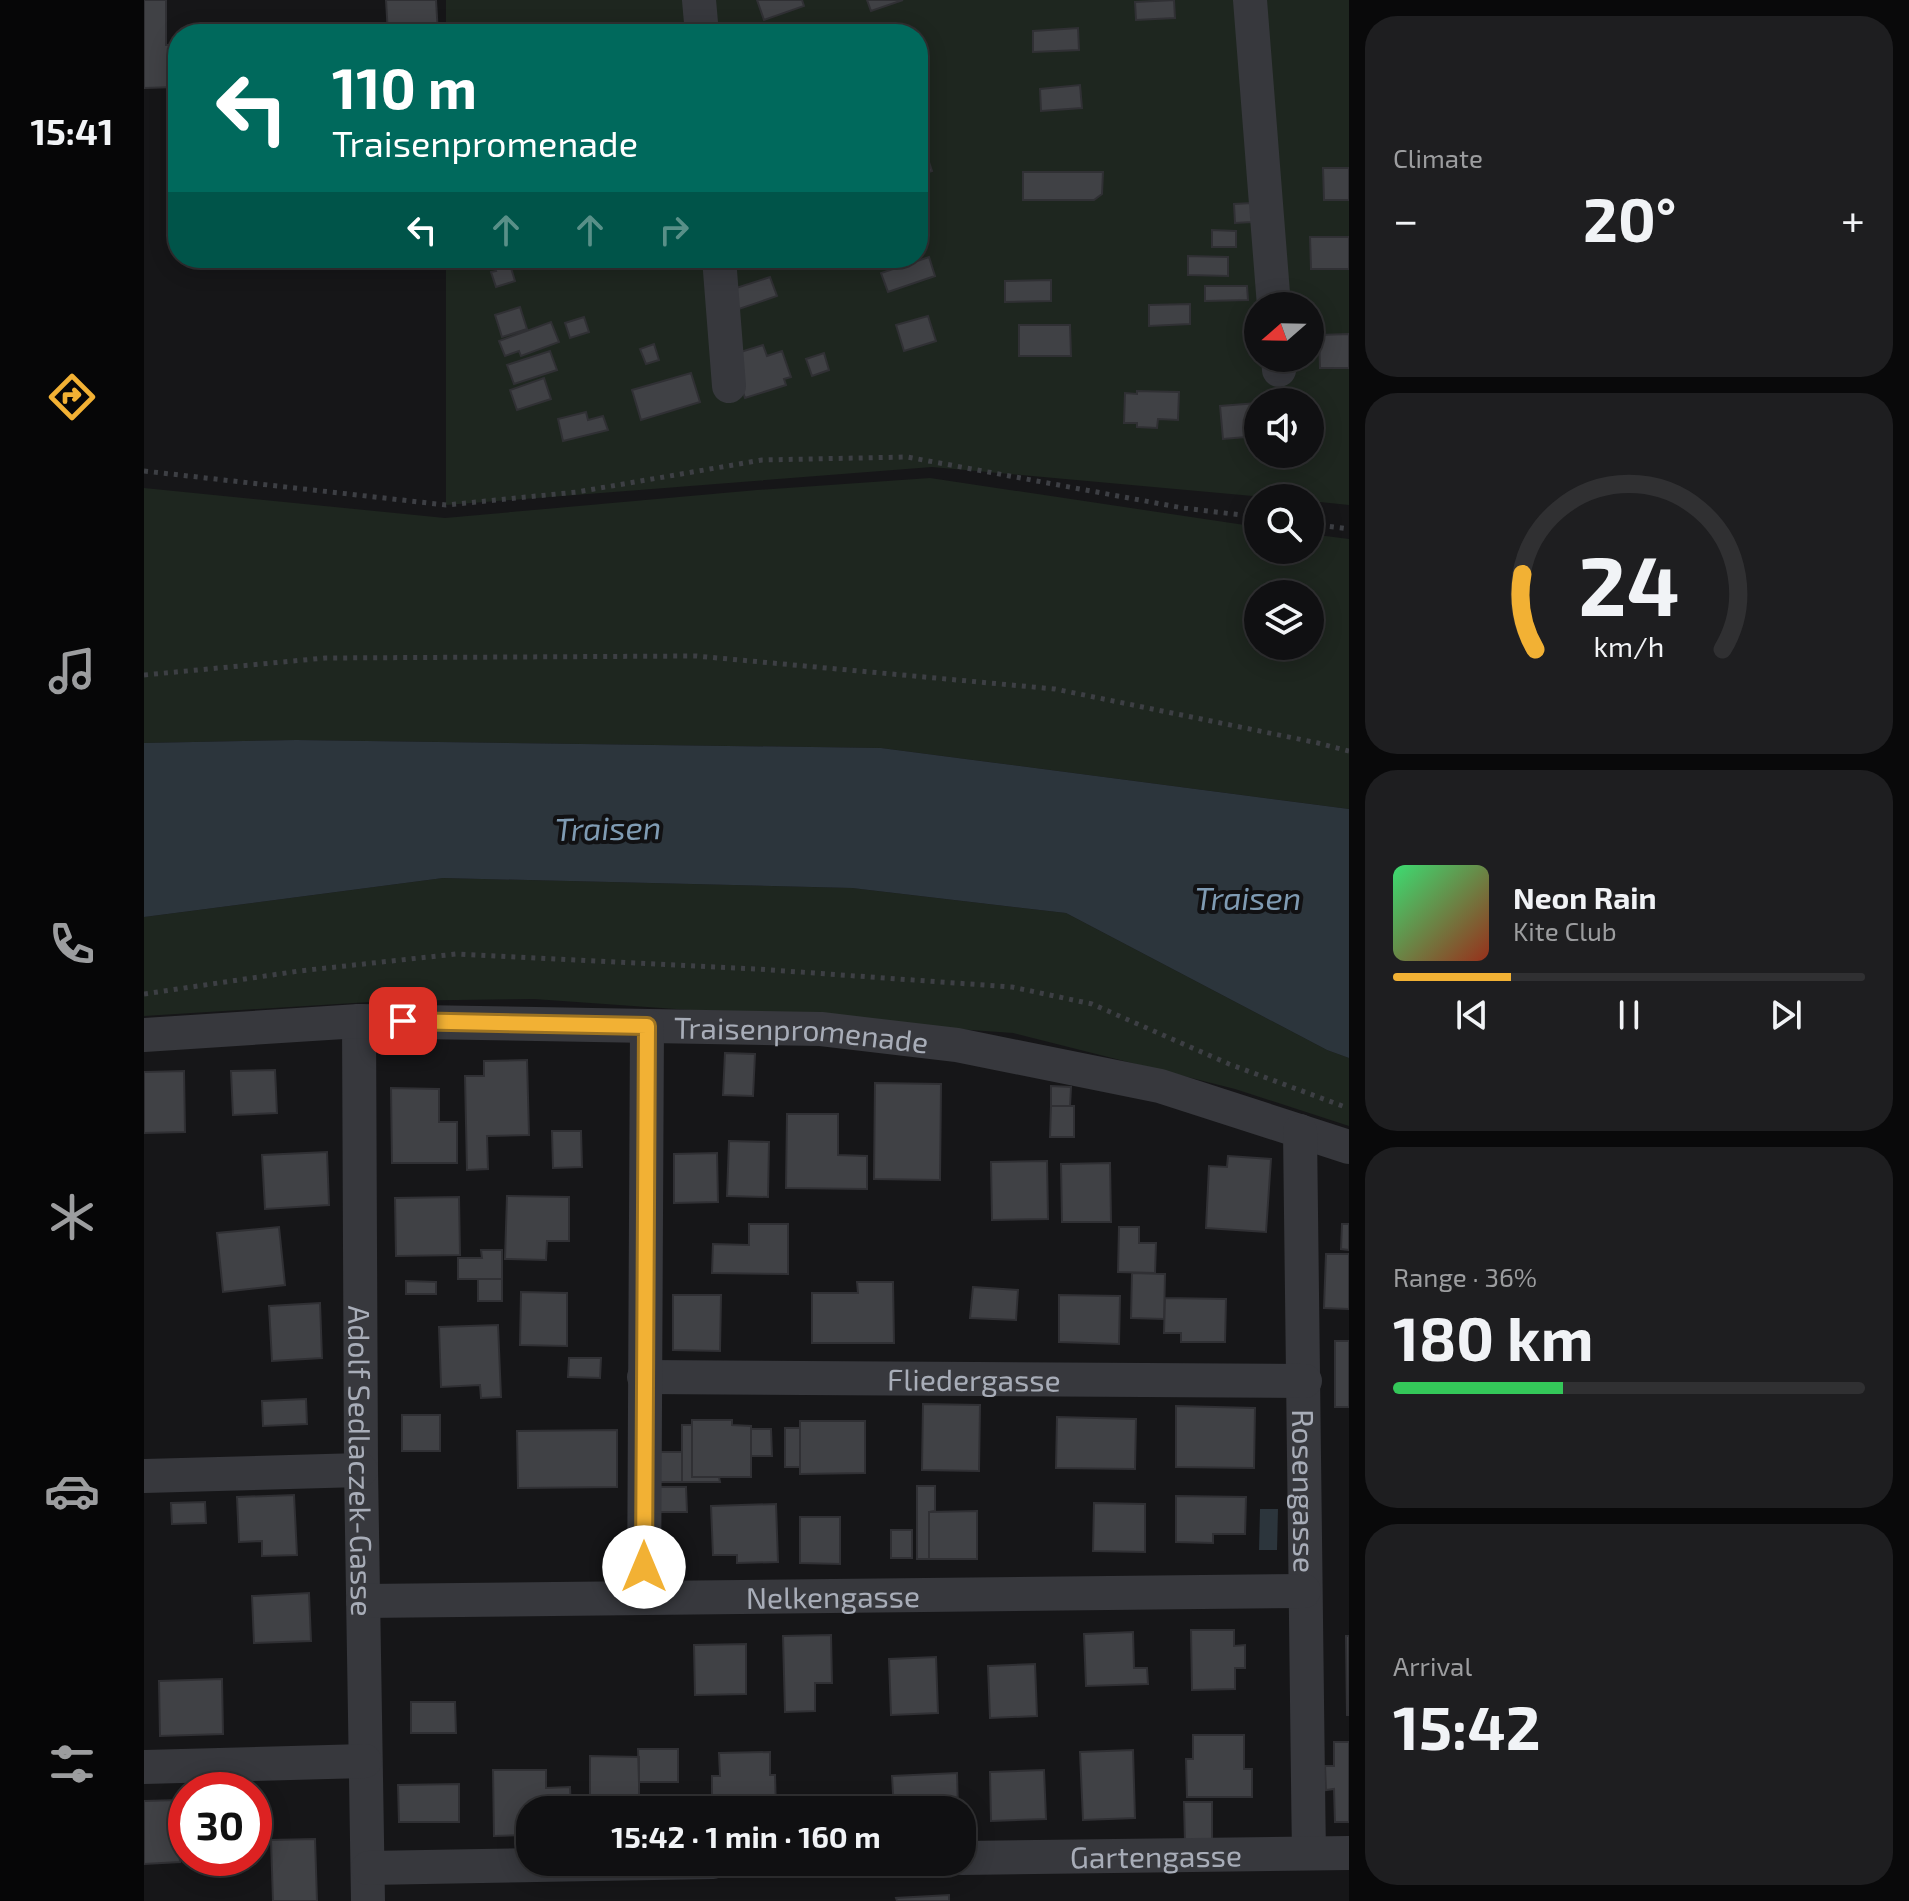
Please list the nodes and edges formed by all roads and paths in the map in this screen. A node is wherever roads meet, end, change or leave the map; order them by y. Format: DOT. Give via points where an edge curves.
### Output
graph roads {
  1 [pos="699,0"];
  2 [pos="1250,0"];
  3 [pos="701,24"];
  4 [pos="720,268"];
  5 [pos="1273,292"];
  6 [pos="729,386"];
  7 [pos="144,471"];
  8 [pos="1244,515"];
  9 [pos="1324,526"];
  10 [pos="1349,529"];
  11 [pos="144,675"];
  12 [pos="1349,751"];
  13 [pos="359,1021"];
  14 [pos="647,1026"];
  15 [pos="144,1035"];
  16 [pos="1300,1131"];
  17 [pos="1349,1147"];
  18 [pos="644,1377"];
  19 [pos="1305,1381"];
  20 [pos="361,1470"];
  21 [pos="144,1476"];
  22 [pos="1304,1591"];
  23 [pos="644,1598"];
  24 [pos="363,1601"];
  25 [pos="365,1761"];
  26 [pos="144,1767"];
  27 [pos="1309,1852"];
  28 [pos="1349,1853"];
  29 [pos="976,1858"];
  30 [pos="516,1875"];
  31 [pos="368,1884"];
  1 -- 3 [label="street"];
  2 -- 5 [label="street"];
  4 -- 6 [label="street"];
  7 -- 8 [label="path" via="446,505 577,492 762,460 907,457"];
  9 -- 10 [label="path"];
  11 -- 12 [label="path" via="325,658 696,656 1055,689"];
  13 -- 14 [label="street, Traisenpromenade"];
  13 -- 15 [label="street, Traisenpromenade"];
  13 -- 20 [label="street, Adolf Sedlaczek-Gasse"];
  14 -- 16 [label="street, Traisenpromenade" via="821,1029 957,1045 1160,1086"];
  14 -- 18 [label="street"];
  16 -- 17 [label="street, Traisenpromenade"];
  16 -- 19 [label="street, Rosengasse"];
  18 -- 19 [label="street, Fliedergasse"];
  18 -- 23 [label="street"];
  19 -- 22 [label="street, Rosengasse"];
  20 -- 21 [label="street"];
  20 -- 24 [label="street, Adolf Sedlaczek-Gasse"];
  22 -- 23 [label="street, Nelkengasse"];
  22 -- 27 [label="street, Rosengasse"];
  23 -- 24 [label="street, Nelkengasse"];
  24 -- 25 [label="street, Adolf Sedlaczek-Gasse"];
  25 -- 26 [label="street"];
  25 -- 31 [label="street, Adolf Sedlaczek-Gasse"];
  27 -- 28 [label="street, Gartengasse"];
  27 -- 29 [label="street, Gartengasse"];
  30 -- 31 [label="street"];
}
